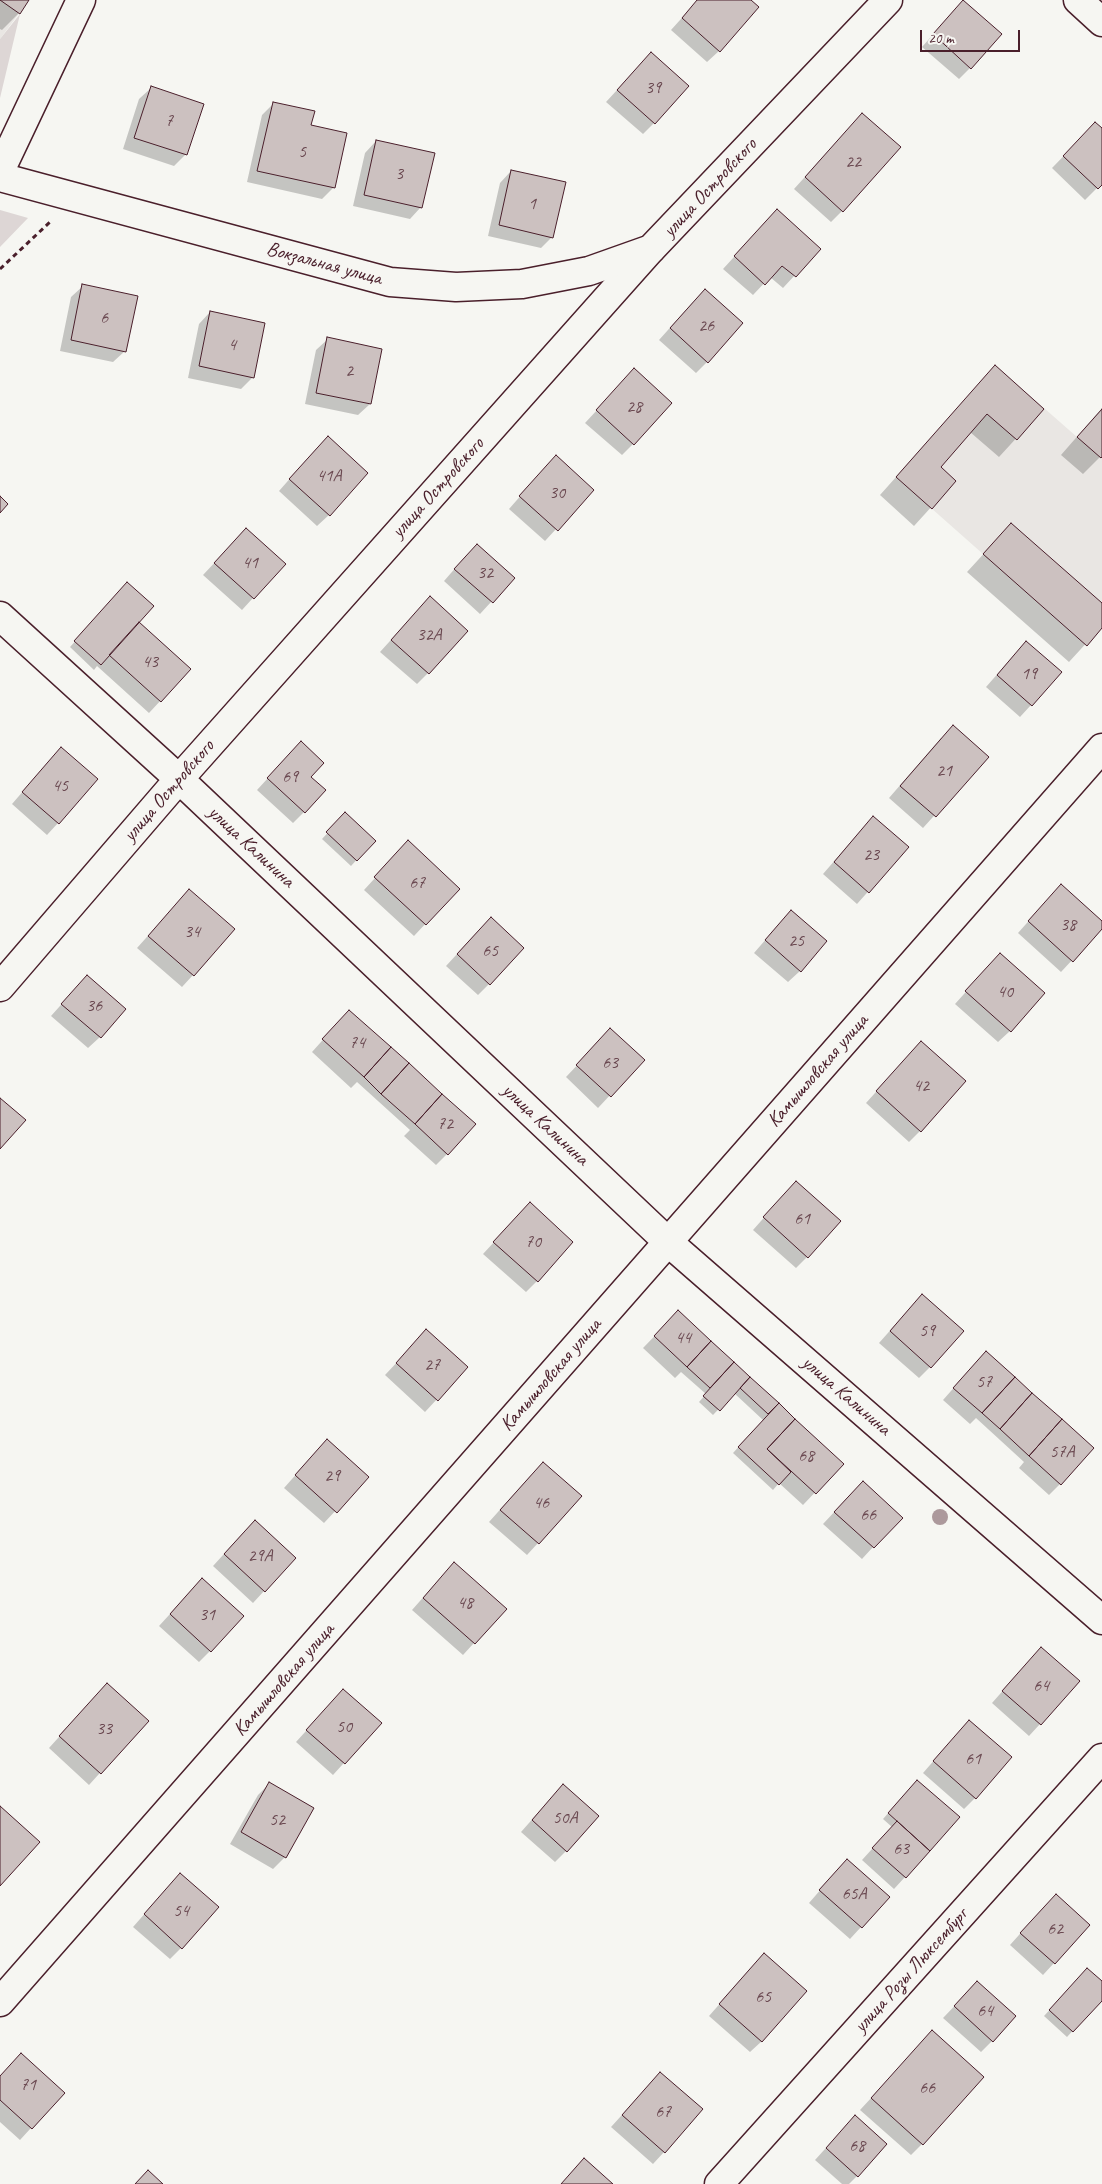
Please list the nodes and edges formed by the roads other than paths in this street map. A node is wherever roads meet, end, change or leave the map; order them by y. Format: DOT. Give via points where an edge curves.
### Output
graph roads {
  1 [pos="81,0"];
  2 [pos="888,0"];
  3 [pos="1078,0"];
  4 [pos="1102,22"];
  5 [pos="0,171"];
  6 [pos="0,177"];
  7 [pos="651,249"];
  8 [pos="0,616"];
  9 [pos="1102,748"];
  10 [pos="179,779"];
  11 [pos="0,987"];
  12 [pos="668,1242"];
  13 [pos="1102,1620"];
  14 [pos="1102,1758"];
  15 [pos="0,2002"];
  16 [pos="719,2184"];
  1 -- 5 [label="street"];
  2 -- 7 [label="street, улица Островского"];
  3 -- 4 [label="street"];
  6 -- 7 [label="street, Вокзальная улица" via="399,282 456,287 522,284 589,271"];
  7 -- 10 [label="street, улица Островского"];
  8 -- 10 [label="street, улица Калинина"];
  9 -- 12 [label="street, Камышловская улица"];
  10 -- 11 [label="street, улица Островского"];
  10 -- 12 [label="street, улица Калинина"];
  12 -- 13 [label="street, улица Калинина"];
  12 -- 15 [label="street, Камышловская улица"];
  14 -- 16 [label="street, улица Розы Люксембург"];
}
